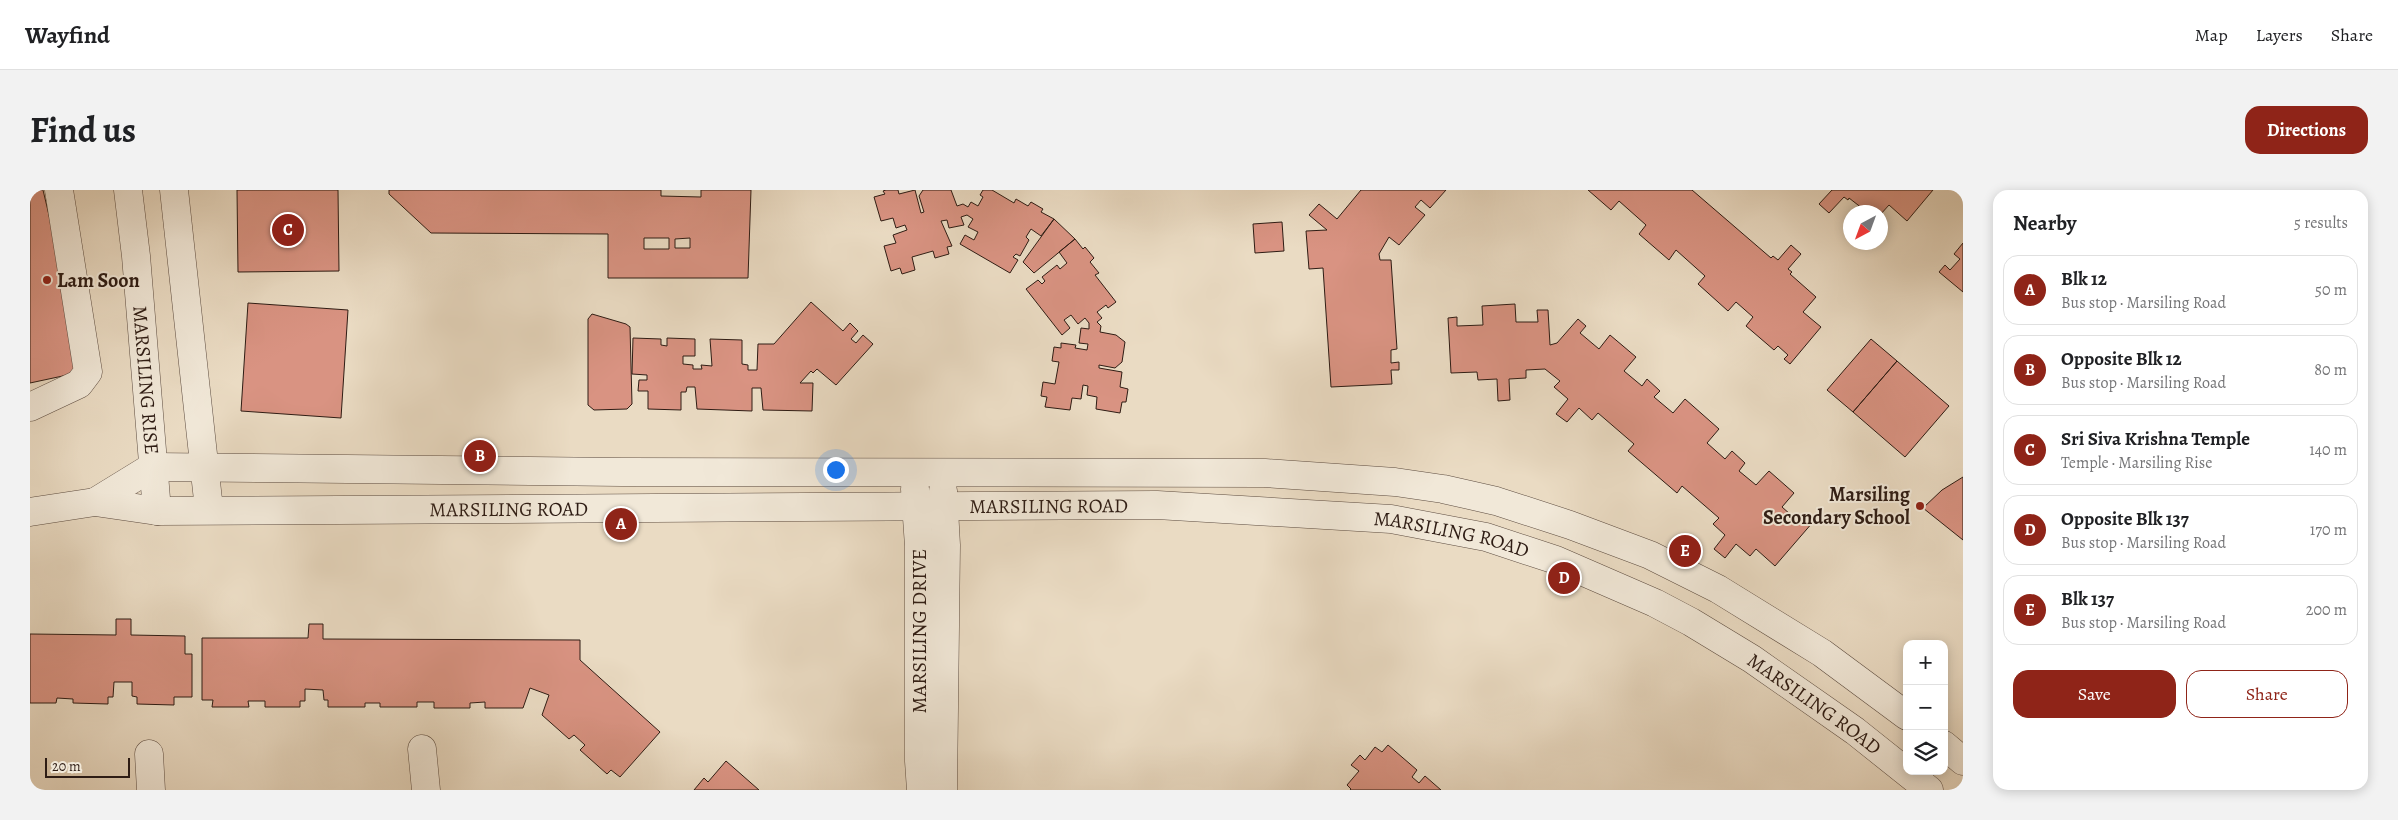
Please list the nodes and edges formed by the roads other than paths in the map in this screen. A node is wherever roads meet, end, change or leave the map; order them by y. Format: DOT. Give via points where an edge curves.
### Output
graph roads {
  1 [pos="59,190"];
  2 [pos="128,190"];
  3 [pos="174,190"];
  4 [pos="30,407"];
  5 [pos="152,467"];
  6 [pos="206,468"];
  7 [pos="914,472"];
  8 [pos="942,472"];
  9 [pos="95,502"];
  10 [pos="915,507"];
  11 [pos="944,508"];
  12 [pos="209,509"];
  13 [pos="157,511"];
  14 [pos="30,512"];
  15 [pos="1903,713"];
  16 [pos="1948,748"];
  17 [pos="422,749"];
  18 [pos="149,754"];
  19 [pos="1963,761"];
  20 [pos="151,790"];
  21 [pos="426,790"];
  22 [pos="921,790"];
  23 [pos="944,790"];
  24 [pos="1929,790"];
  1 -- 4 [label="street" via="88,372 79,384"];
  2 -- 5 [label="street, MARSILING RISE"];
  3 -- 6 [label="street"];
  5 -- 6 [label="street, MARSILING ROAD"];
  5 -- 9 [label="street, MARSILING ROAD"];
  5 -- 13 [label="street, MARSILING RISE"];
  6 -- 7 [label="street, MARSILING ROAD"];
  6 -- 12 [label="street"];
  7 -- 8 [label="street, MARSILING ROAD"];
  7 -- 10 [label="street, MARSILING DRIVE"];
  8 -- 11 [label="street, MARSILING DRIVE"];
  8 -- 15 [label="street, MARSILING ROAD" via="1265,473 1395,482 1442,488 1496,501 1650,555 1718,589 1822,653"];
  9 -- 13 [label="street, MARSILING ROAD"];
  9 -- 14 [label="street, MARSILING ROAD"];
  10 -- 11 [label="street, MARSILING ROAD"];
  10 -- 12 [label="street, MARSILING ROAD"];
  10 -- 22 [label="street, MARSILING DRIVE" via="919,546"];
  11 -- 23 [label="street, MARSILING DRIVE"];
  11 -- 24 [label="street, MARSILING ROAD" via="1157,505 1276,511 1391,519 1486,537 1556,560 1691,622 1800,692"];
  12 -- 13 [label="street, MARSILING ROAD"];
  16 -- 19 [label="street"];
  17 -- 21 [label="street"];
  18 -- 20 [label="street"];
}
